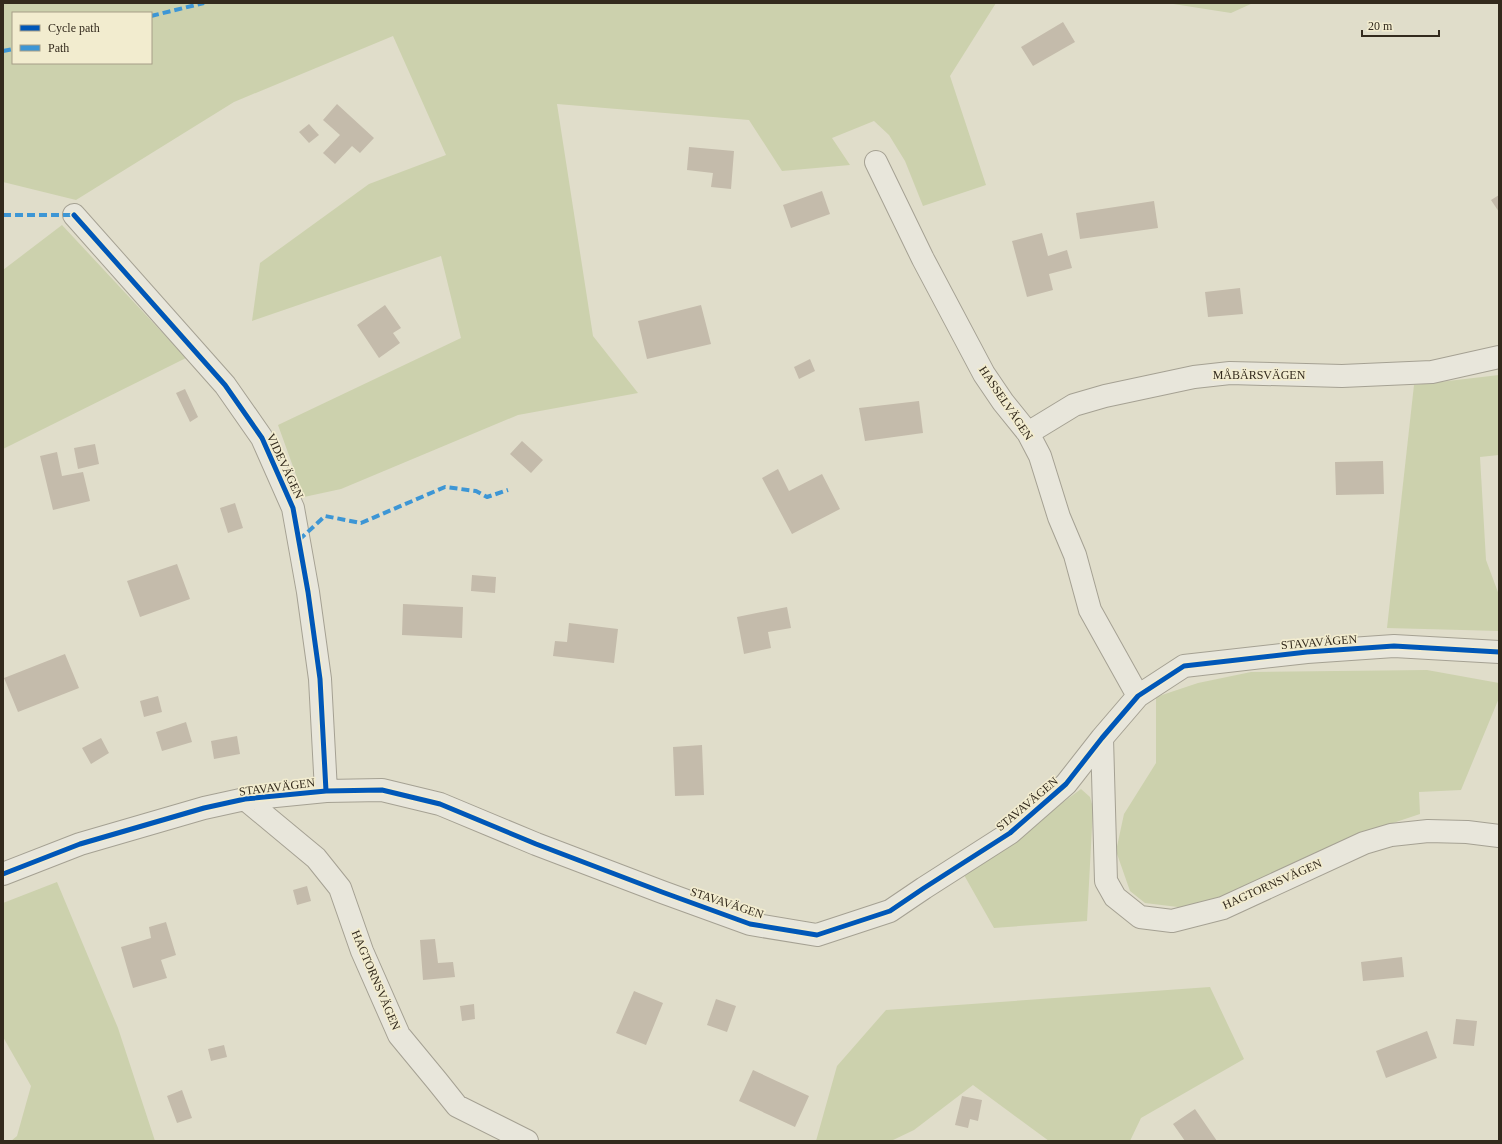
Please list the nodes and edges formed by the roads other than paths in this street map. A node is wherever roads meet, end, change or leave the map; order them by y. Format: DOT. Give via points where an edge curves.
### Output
graph roads {
  1 [pos="876,162"];
  2 [pos="74,215"];
  3 [pos="1499,357"];
  4 [pos="1028,433"];
  5 [pos="1499,652"];
  6 [pos="1138,696"];
  7 [pos="1102,738"];
  8 [pos="326,791"];
  9 [pos="245,800"];
  10 [pos="1499,836"];
  11 [pos="3,874"];
  12 [pos="527,1141"];
  1 -- 4 [label="street, HASSELVÄGEN" via="923,259 984,374"];
  2 -- 8 [label="street, VIDEVÄGEN" via="225,385 262,438 293,508 320,679"];
  3 -- 4 [label="street, MÅBÄRSVÄGEN" via="1432,372 1342,376 1230,373 1194,377 1074,405"];
  4 -- 6 [label="street, HASSELVÄGEN" via="1040,456 1059,517 1075,555 1090,610"];
  5 -- 6 [label="street, STAVAVÄGEN" via="1394,646 1307,652 1184,666"];
  6 -- 7 [label="street, STAVAVÄGEN"];
  7 -- 8 [label="street, STAVAVÄGEN" via="1066,784 1010,833 890,911 817,935 750,924 536,844 440,804 382,790"];
  7 -- 10 [label="street, HAGTORNSVÄGEN" via="1106,881 1115,897 1140,917 1172,921 1223,908 1364,843 1391,835 1428,831"];
  8 -- 9 [label="street, STAVAVÄGEN"];
  9 -- 11 [label="street, STAVAVÄGEN" via="204,808 80,844"];
  9 -- 12 [label="street, HAGTORNSVÄGEN" via="316,858 340,888 362,951 399,1035 432,1076 457,1106"];
}
